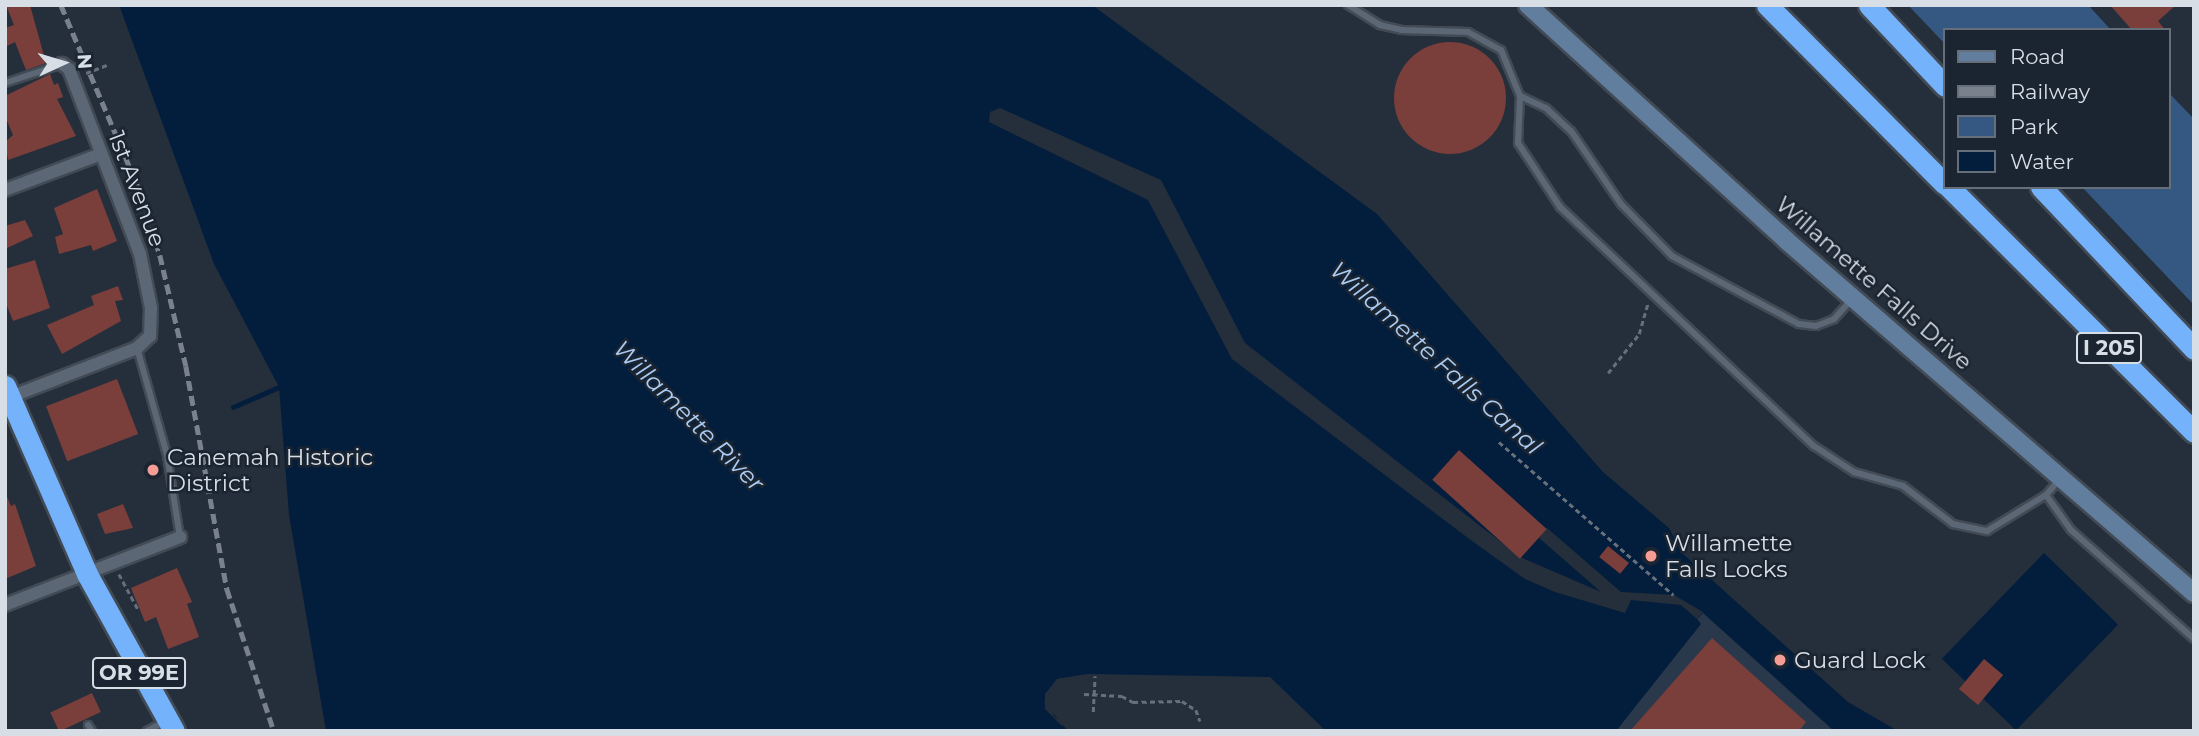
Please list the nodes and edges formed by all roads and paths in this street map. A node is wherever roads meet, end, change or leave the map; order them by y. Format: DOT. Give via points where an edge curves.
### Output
graph roads {
  1 [pos="1348,5"];
  2 [pos="1528,5"];
  3 [pos="1753,5"];
  4 [pos="1767,5"];
  5 [pos="1868,5"];
  6 [pos="62,64"];
  7 [pos="109,64"];
  8 [pos="73,79"];
  9 [pos="5,83"];
  10 [pos="1944,85"];
  11 [pos="1520,96"];
  12 [pos="1890,128"];
  13 [pos="101,154"];
  14 [pos="1944,183"];
  15 [pos="1950,189"];
  16 [pos="2043,189"];
  17 [pos="5,190"];
  18 [pos="1651,290"];
  19 [pos="1853,298"];
  20 [pos="137,348"];
  21 [pos="2194,349"];
  22 [pos="1608,373"];
  23 [pos="7,394"];
  24 [pos="2194,432"];
  25 [pos="1499,442"];
  26 [pos="2060,478"];
  27 [pos="2046,495"];
  28 [pos="180,537"];
  29 [pos="114,564"];
  30 [pos="88,574"];
  31 [pos="2194,593"];
  32 [pos="1674,595"];
  33 [pos="5,605"];
  34 [pos="139,611"];
  35 [pos="2194,639"];
  36 [pos="1095,676"];
  37 [pos="1084,694"];
  38 [pos="1093,694"];
  39 [pos="1093,712"];
  40 [pos="1200,721"];
  41 [pos="171,725"];
  42 [pos="147,731"];
  1 -- 11 [label="lane" via="1363,18 1401,30 1448,30 1483,37 1501,50"];
  2 -- 19 [label="street, Willamette Falls Drive"];
  3 -- 12 [label="highway"];
  4 -- 12 [label="highway, I 205"];
  5 -- 10 [label="highway"];
  6 -- 8 [label="street, 1st Avenue"];
  6 -- 9 [label="lane"];
  7 -- 8 [label="path"];
  8 -- 13 [label="street, 1st Avenue"];
  11 -- 18 [label="lane" via="1518,143 1528,164 1560,207"];
  11 -- 19 [label="lane" via="1546,108 1572,131 1621,204 1672,256 1799,324 1816,326 1834,319"];
  12 -- 14 [label="highway, I 205"];
  13 -- 17 [label="street"];
  13 -- 20 [label="street, 1st Avenue" via="141,254 151,308 150,336"];
  15 -- 24 [label="highway, I 205"];
  16 -- 21 [label="highway, I 205"];
  18 -- 22 [label="path" via="1639,334"];
  18 -- 27 [label="lane" via="1814,446 1854,472 1903,485 1953,524 1987,531"];
  19 -- 26 [label="street, Willamette Falls Drive"];
  20 -- 23 [label="street"];
  20 -- 28 [label="lane" via="167,455"];
  23 -- 30 [label="highway, OR 99E"];
  25 -- 32 [label="path"];
  26 -- 27 [label="lane"];
  26 -- 31 [label="street, Willamette Falls Drive"];
  27 -- 35 [label="lane" via="2071,530"];
  28 -- 29 [label="street"];
  29 -- 30 [label="street"];
  29 -- 34 [label="path"];
  30 -- 33 [label="street"];
  30 -- 41 [label="highway, OR 99E"];
  36 -- 38 [label="path"];
  37 -- 38 [label="path"];
  38 -- 39 [label="path"];
  38 -- 40 [label="path" via="1133,702 1182,701 1196,710"];
  41 -- 42 [label="lane"];
}
